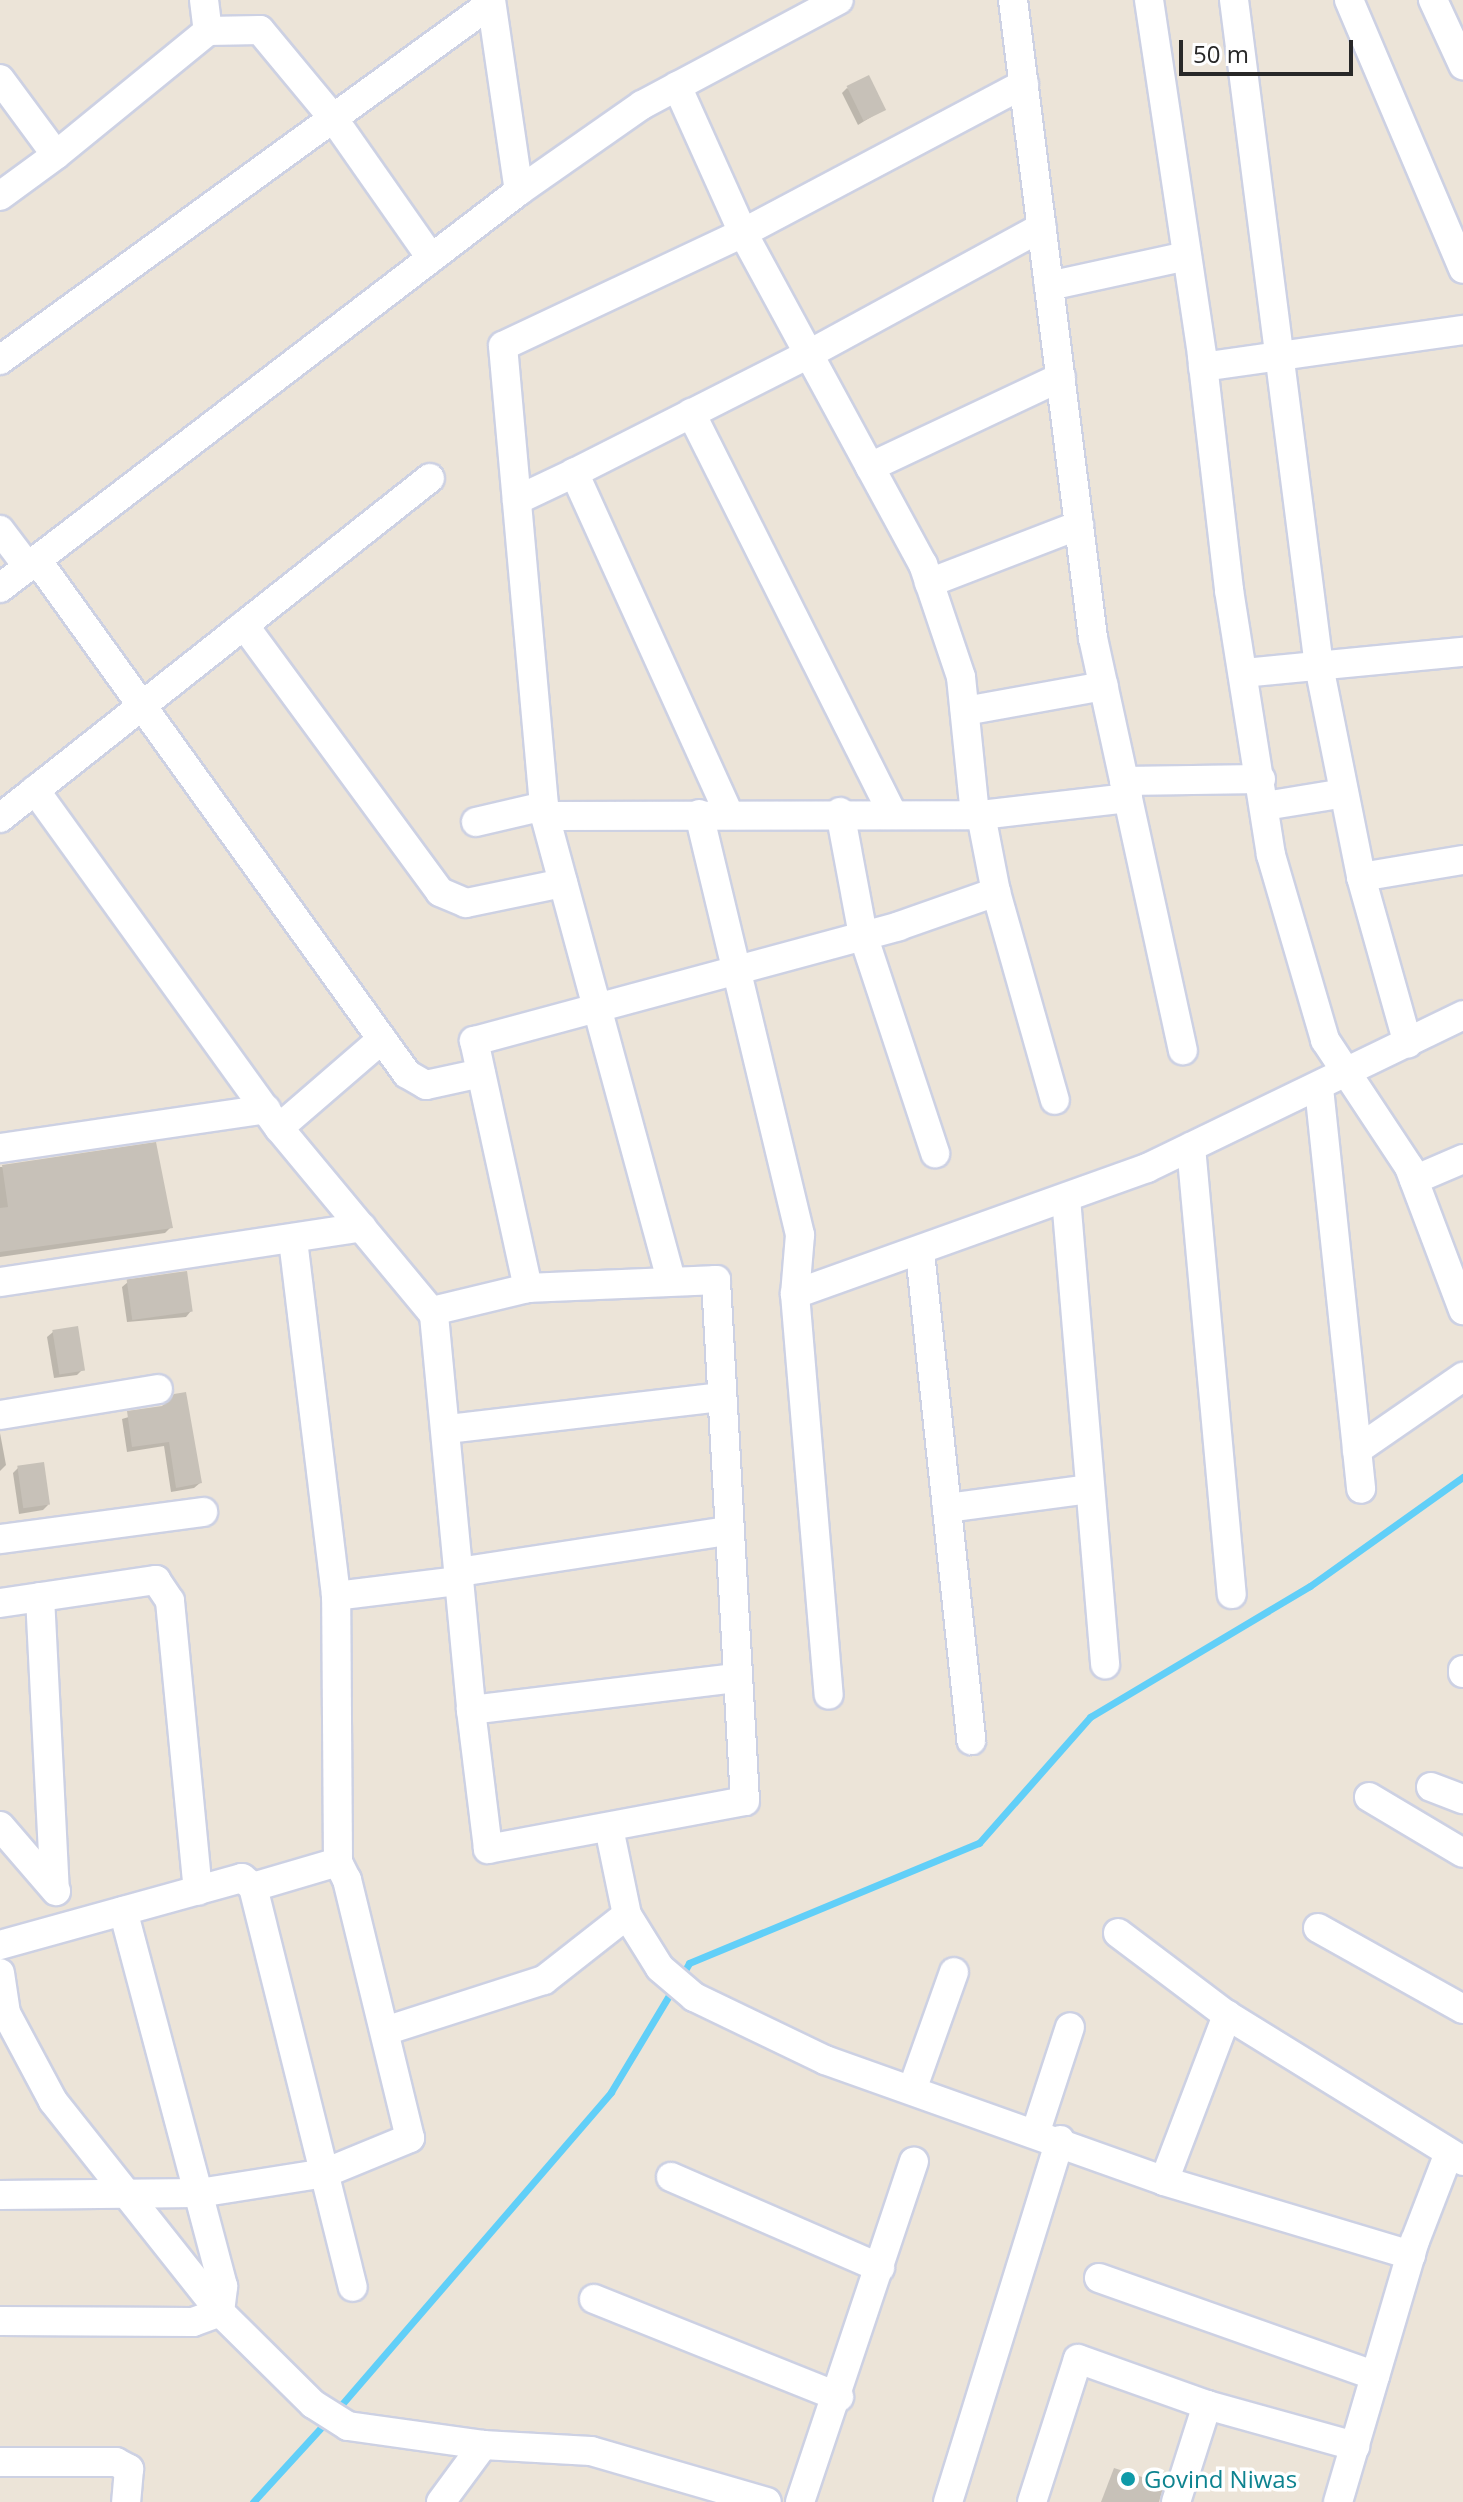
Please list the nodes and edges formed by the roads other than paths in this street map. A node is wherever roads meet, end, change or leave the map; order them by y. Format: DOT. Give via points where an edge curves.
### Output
graph roads {
  1 [pos="204,0"];
  2 [pos="839,0"];
  3 [pos="1013,0"];
  4 [pos="1149,0"];
  5 [pos="1234,0"];
  6 [pos="1349,0"];
  7 [pos="1433,0"];
  8 [pos="492,2"];
  9 [pos="208,31"];
  10 [pos="1463,65"];
  11 [pos="0,79"];
  12 [pos="1024,84"];
  13 [pos="677,86"];
  14 [pos="333,118"];
  15 [pos="56,155"];
  16 [pos="519,191"];
  17 [pos="0,196"];
  18 [pos="1042,227"];
  19 [pos="743,233"];
  20 [pos="1187,256"];
  21 [pos="431,258"];
  22 [pos="1463,269"];
  23 [pos="1049,286"];
  24 [pos="1463,330"];
  25 [pos="809,354"];
  26 [pos="1280,356"];
  27 [pos="0,360"];
  28 [pos="1203,367"];
  29 [pos="1061,377"];
  30 [pos="691,413"];
  31 [pos="870,467"];
  32 [pos="574,473"];
  33 [pos="430,478"];
  34 [pos="517,500"];
  35 [pos="1079,525"];
  36 [pos="0,530"];
  37 [pos="33,563"];
  38 [pos="929,583"];
  39 [pos="0,588"];
  40 [pos="244,625"];
  41 [pos="1463,652"];
  42 [pos="1319,666"];
  43 [pos="1243,673"];
  44 [pos="1104,686"];
  45 [pos="140,708"];
  46 [pos="965,711"];
  47 [pos="35,790"];
  48 [pos="1126,790"];
  49 [pos="1263,793"];
  50 [pos="1344,793"];
  51 [pos="544,811"];
  52 [pos="840,812"];
  53 [pos="892,813"];
  54 [pos="699,814"];
  55 [pos="729,814"];
  56 [pos="978,815"];
  57 [pos="0,818"];
  58 [pos="476,822"];
  59 [pos="1463,860"];
  60 [pos="1361,877"];
  61 [pos="563,883"];
  62 [pos="996,892"];
  63 [pos="863,935"];
  64 [pos="732,968"];
  65 [pos="596,1006"];
  66 [pos="1463,1015"];
  67 [pos="382,1039"];
  68 [pos="1408,1044"];
  69 [pos="1183,1050"];
  70 [pos="481,1073"];
  71 [pos="1349,1074"];
  72 [pos="1319,1088"];
  73 [pos="1055,1100"];
  74 [pos="273,1118"];
  75 [pos="1191,1147"];
  76 [pos="0,1148"];
  77 [pos="935,1153"];
  78 [pos="1463,1159"];
  79 [pos="1414,1180"];
  80 [pos="1066,1198"];
  81 [pos="362,1227"];
  82 [pos="293,1240"];
  83 [pos="920,1252"];
  84 [pos="671,1280"];
  85 [pos="0,1282"];
  86 [pos="528,1288"];
  87 [pos="795,1294"];
  88 [pos="1461,1300"];
  89 [pos="432,1311"];
  90 [pos="1463,1377"];
  91 [pos="158,1389"];
  92 [pos="721,1397"];
  93 [pos="0,1415"];
  94 [pos="448,1429"];
  95 [pos="1357,1450"];
  96 [pos="1090,1489"];
  97 [pos="1361,1489"];
  98 [pos="947,1508"];
  99 [pos="203,1512"];
  100 [pos="728,1531"];
  101 [pos="0,1539"];
  102 [pos="459,1576"];
  103 [pos="1232,1594"];
  104 [pos="336,1596"];
  105 [pos="40,1597"];
  106 [pos="0,1603"];
  107 [pos="1105,1664"];
  108 [pos="734,1678"];
  109 [pos="829,1695"];
  110 [pos="471,1710"];
  111 [pos="971,1740"];
  112 [pos="1431,1787"];
  113 [pos="1369,1797"];
  114 [pos="1463,1799"];
  115 [pos="0,1826"];
  116 [pos="609,1828"];
  117 [pos="1463,1853"];
  118 [pos="338,1862"];
  119 [pos="253,1887"];
  120 [pos="55,1889"];
  121 [pos="198,1891"];
  122 [pos="123,1911"];
  123 [pos="627,1915"];
  124 [pos="82,1923"];
  125 [pos="1318,1928"];
  126 [pos="1118,1933"];
  127 [pos="0,1945"];
  128 [pos="954,1972"];
  129 [pos="0,1973"];
  130 [pos="1463,2009"];
  131 [pos="1227,2015"];
  132 [pos="1070,2027"];
  133 [pos="385,2031"];
  134 [pos="912,2090"];
  135 [pos="1048,2136"];
  136 [pos="1456,2157"];
  137 [pos="914,2162"];
  138 [pos="325,2173"];
  139 [pos="671,2177"];
  140 [pos="1164,2181"];
  141 [pos="130,2193"];
  142 [pos="199,2193"];
  143 [pos="0,2195"];
  144 [pos="1411,2255"];
  145 [pos="880,2268"];
  146 [pos="1099,2278"];
  147 [pos="353,2287"];
  148 [pos="594,2299"];
  149 [pos="220,2312"];
  150 [pos="0,2321"];
  151 [pos="1375,2376"];
  152 [pos="839,2397"];
  153 [pos="1207,2405"];
  154 [pos="483,2445"];
  155 [pos="1355,2446"];
  156 [pos="0,2462"];
  157 [pos="126,2502"];
  158 [pos="441,2502"];
  159 [pos="767,2502"];
  160 [pos="800,2502"];
  161 [pos="948,2502"];
  162 [pos="1032,2502"];
  163 [pos="1176,2502"];
  164 [pos="1338,2502"];
  1 -- 9 [label="street"];
  2 -- 13 [label="street"];
  3 -- 12 [label="street"];
  4 -- 20 [label="street"];
  5 -- 26 [label="street"];
  6 -- 22 [label="street"];
  7 -- 10 [label="street"];
  8 -- 14 [label="street"];
  8 -- 16 [label="street"];
  9 -- 14 [label="street" via="260,30"];
  9 -- 15 [label="street"];
  11 -- 15 [label="street"];
  12 -- 18 [label="street"];
  12 -- 19 [label="street"];
  13 -- 16 [label="street"];
  13 -- 19 [label="street"];
  14 -- 21 [label="street"];
  14 -- 27 [label="street"];
  15 -- 17 [label="street"];
  16 -- 21 [label="street"];
  18 -- 23 [label="street"];
  18 -- 25 [label="street"];
  19 -- 25 [label="street"];
  19 -- 34 [label="street" via="503,346"];
  20 -- 23 [label="street"];
  20 -- 28 [label="street"];
  21 -- 37 [label="street"];
  23 -- 29 [label="street"];
  24 -- 26 [label="street"];
  25 -- 30 [label="street"];
  25 -- 31 [label="street"];
  26 -- 28 [label="street"];
  26 -- 42 [label="street"];
  28 -- 43 [label="street"];
  29 -- 31 [label="street"];
  29 -- 35 [label="street"];
  30 -- 32 [label="street"];
  30 -- 53 [label="street"];
  31 -- 38 [label="street"];
  32 -- 34 [label="street"];
  32 -- 55 [label="street"];
  33 -- 40 [label="street"];
  34 -- 51 [label="street"];
  35 -- 38 [label="street"];
  35 -- 44 [label="street"];
  36 -- 37 [label="street"];
  37 -- 39 [label="street"];
  37 -- 45 [label="street"];
  38 -- 46 [label="street" via="961,677"];
  40 -- 45 [label="street"];
  40 -- 61 [label="street" via="440,892 466,903"];
  41 -- 42 [label="street"];
  42 -- 43 [label="street"];
  42 -- 50 [label="street"];
  43 -- 49 [label="street"];
  44 -- 46 [label="street"];
  44 -- 48 [label="street"];
  45 -- 47 [label="street"];
  45 -- 67 [label="street"];
  46 -- 56 [label="street"];
  47 -- 57 [label="street"];
  47 -- 74 [label="street"];
  48 -- 49 [label="street"];
  48 -- 56 [label="street"];
  48 -- 69 [label="street"];
  49 -- 50 [label="street"];
  49 -- 71 [label="street" via="1271,855 1325,1040"];
  50 -- 60 [label="street"];
  51 -- 54 [label="street"];
  51 -- 58 [label="street"];
  51 -- 61 [label="street"];
  52 -- 53 [label="street"];
  52 -- 55 [label="street"];
  52 -- 63 [label="street"];
  53 -- 56 [label="street"];
  54 -- 55 [label="street"];
  54 -- 64 [label="street"];
  56 -- 62 [label="street"];
  59 -- 60 [label="street"];
  60 -- 68 [label="street"];
  61 -- 65 [label="street"];
  62 -- 63 [label="street"];
  62 -- 73 [label="street"];
  63 -- 64 [label="street"];
  63 -- 77 [label="street"];
  64 -- 65 [label="street"];
  64 -- 87 [label="street" via="800,1235"];
  65 -- 70 [label="street" via="474,1041"];
  65 -- 84 [label="street"];
  66 -- 68 [label="street"];
  67 -- 70 [label="street" via="419,1083"];
  67 -- 74 [label="street"];
  68 -- 71 [label="street"];
  70 -- 86 [label="street"];
  71 -- 72 [label="street"];
  71 -- 79 [label="street"];
  72 -- 75 [label="street"];
  72 -- 95 [label="street"];
  74 -- 76 [label="street"];
  74 -- 81 [label="street"];
  75 -- 80 [label="street"];
  75 -- 103 [label="street"];
  78 -- 79 [label="street"];
  79 -- 88 [label="street"];
  80 -- 83 [label="street"];
  80 -- 96 [label="street"];
  81 -- 82 [label="street"];
  81 -- 89 [label="street"];
  82 -- 85 [label="street"];
  82 -- 104 [label="street"];
  83 -- 87 [label="street"];
  83 -- 98 [label="street"];
  84 -- 86 [label="street"];
  84 -- 92 [label="street" via="716,1280"];
  86 -- 89 [label="street"];
  87 -- 109 [label="street"];
  89 -- 94 [label="street"];
  90 -- 95 [label="street"];
  91 -- 93 [label="street"];
  92 -- 94 [label="street"];
  92 -- 100 [label="street"];
  94 -- 102 [label="street"];
  95 -- 97 [label="street"];
  96 -- 98 [label="street"];
  96 -- 107 [label="street"];
  98 -- 111 [label="street"];
  99 -- 101 [label="street"];
  100 -- 102 [label="street"];
  100 -- 108 [label="street"];
  102 -- 104 [label="street"];
  102 -- 110 [label="street"];
  104 -- 118 [label="street"];
  105 -- 106 [label="street"];
  105 -- 120 [label="street"];
  105 -- 121 [label="street" via="156,1580 170,1601"];
  108 -- 110 [label="street"];
  108 -- 116 [label="street" via="745,1801"];
  110 -- 116 [label="street" via="488,1849"];
  112 -- 114 [label="street"];
  113 -- 117 [label="street"];
  115 -- 120 [label="street"];
  116 -- 123 [label="street"];
  118 -- 119 [label="street"];
  118 -- 133 [label="street"];
  119 -- 121 [label="street" via="242,1878"];
  119 -- 138 [label="street"];
  120 -- 124 [label="street"];
  121 -- 122 [label="street"];
  122 -- 124 [label="street"];
  122 -- 142 [label="street"];
  123 -- 133 [label="street" via="544,1980"];
  123 -- 134 [label="street" via="660,1968 694,1997 782,2042"];
  124 -- 127 [label="street"];
  125 -- 130 [label="street"];
  126 -- 131 [label="street"];
  128 -- 134 [label="street"];
  129 -- 141 [label="street" via="6,2013 25,2056 53,2101"];
  131 -- 136 [label="street"];
  131 -- 140 [label="street"];
  132 -- 135 [label="street"];
  133 -- 138 [label="street" via="410,2138"];
  134 -- 135 [label="street"];
  135 -- 140 [label="street"];
  135 -- 161 [label="street"];
  136 -- 144 [label="street"];
  137 -- 145 [label="street"];
  138 -- 142 [label="street"];
  138 -- 147 [label="street"];
  139 -- 145 [label="street"];
  140 -- 144 [label="street"];
  141 -- 142 [label="street"];
  141 -- 143 [label="street"];
  141 -- 149 [label="street"];
  142 -- 149 [label="street" via="223,2286"];
  144 -- 151 [label="street"];
  145 -- 152 [label="street"];
  146 -- 151 [label="street"];
  148 -- 152 [label="street"];
  149 -- 150 [label="street" via="193,2322"];
  149 -- 154 [label="street" via="313,2404 348,2426"];
  151 -- 155 [label="street"];
  152 -- 160 [label="street"];
  153 -- 155 [label="street"];
  153 -- 162 [label="street" via="1078,2359"];
  153 -- 163 [label="street"];
  154 -- 158 [label="street"];
  154 -- 159 [label="street" via="591,2451"];
  155 -- 164 [label="street"];
  156 -- 157 [label="street" via="116,2462 129,2469"];
}
